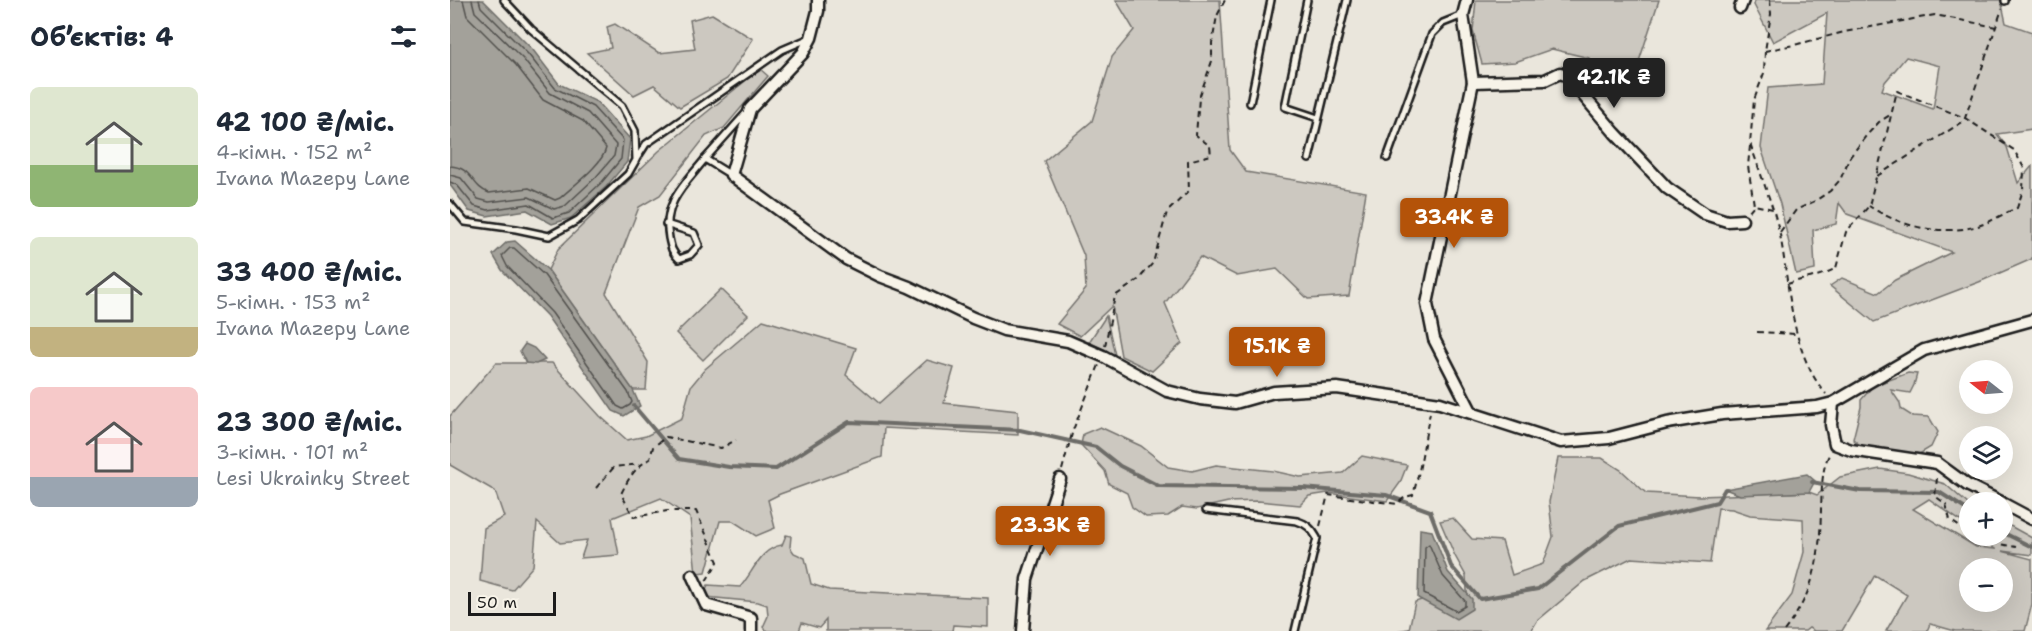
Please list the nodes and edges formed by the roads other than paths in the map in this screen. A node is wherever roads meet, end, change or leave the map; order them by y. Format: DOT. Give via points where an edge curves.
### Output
graph roads {
  1 [pos="504,0"];
  2 [pos="818,0"];
  3 [pos="1271,0"];
  4 [pos="1307,0"];
  5 [pos="1347,0"];
  6 [pos="1467,0"];
  7 [pos="1462,15"];
  8 [pos="811,38"];
  9 [pos="1473,82"];
  10 [pos="1250,103"];
  11 [pos="750,109"];
  12 [pos="1318,118"];
  13 [pos="1387,158"];
  14 [pos="705,159"];
  15 [pos="1309,159"];
  16 [pos="636,160"];
  17 [pos="730,175"];
  18 [pos="450,204"];
  19 [pos="1742,220"];
  20 [pos="666,224"];
  21 [pos="2032,320"];
  22 [pos="1833,403"];
  23 [pos="1471,411"];
  24 [pos="1060,480"];
  25 [pos="1981,492"];
  26 [pos="2013,509"];
  27 [pos="1206,510"];
  28 [pos="2032,519"];
  29 [pos="692,575"];
  30 [pos="751,631"];
  31 [pos="1023,631"];
  32 [pos="1295,631"];
  1 -- 16 [label="lane" via="531,29 622,106 634,131"];
  2 -- 8 [label="street"];
  3 -- 10 [label="lane"];
  4 -- 12 [label="lane" via="1285,108"];
  5 -- 12 [label="lane"];
  6 -- 7 [label="street"];
  7 -- 9 [label="street"];
  7 -- 13 [label="lane" via="1443,23 1432,34"];
  8 -- 11 [label="street" via="803,52"];
  8 -- 16 [label="lane" via="782,50 646,144"];
  9 -- 19 [label="street" via="1545,80 1560,73 1571,77 1621,140 1667,188 1705,214 1727,221"];
  9 -- 23 [label="street" via="1427,304 1434,339"];
  11 -- 14 [label="lane"];
  11 -- 17 [label="street"];
  12 -- 15 [label="lane"];
  14 -- 17 [label="lane"];
  14 -- 20 [label="lane" via="673,198"];
  16 -- 18 [label="lane" via="628,174 578,220 549,236 465,222"];
  17 -- 23 [label="street" via="846,259 872,272 1005,330 1068,341 1167,391 1235,403 1274,392 1337,388 1432,401"];
  20 -- 20 [label="lane" via="672,252 679,259 690,255 699,245 694,233"];
  21 -- 22 [label="street" via="1924,350"];
  22 -- 23 [label="street" via="1722,414 1609,438 1561,442"];
  22 -- 25 [label="street" via="1831,424 1835,444 1937,463"];
  24 -- 31 [label="street" via="1027,579"];
  26 -- 28 [label="street"];
  27 -- 32 [label="lane" via="1297,521 1306,524 1317,538"];
  29 -- 30 [label="street" via="706,605 751,618"];
}
